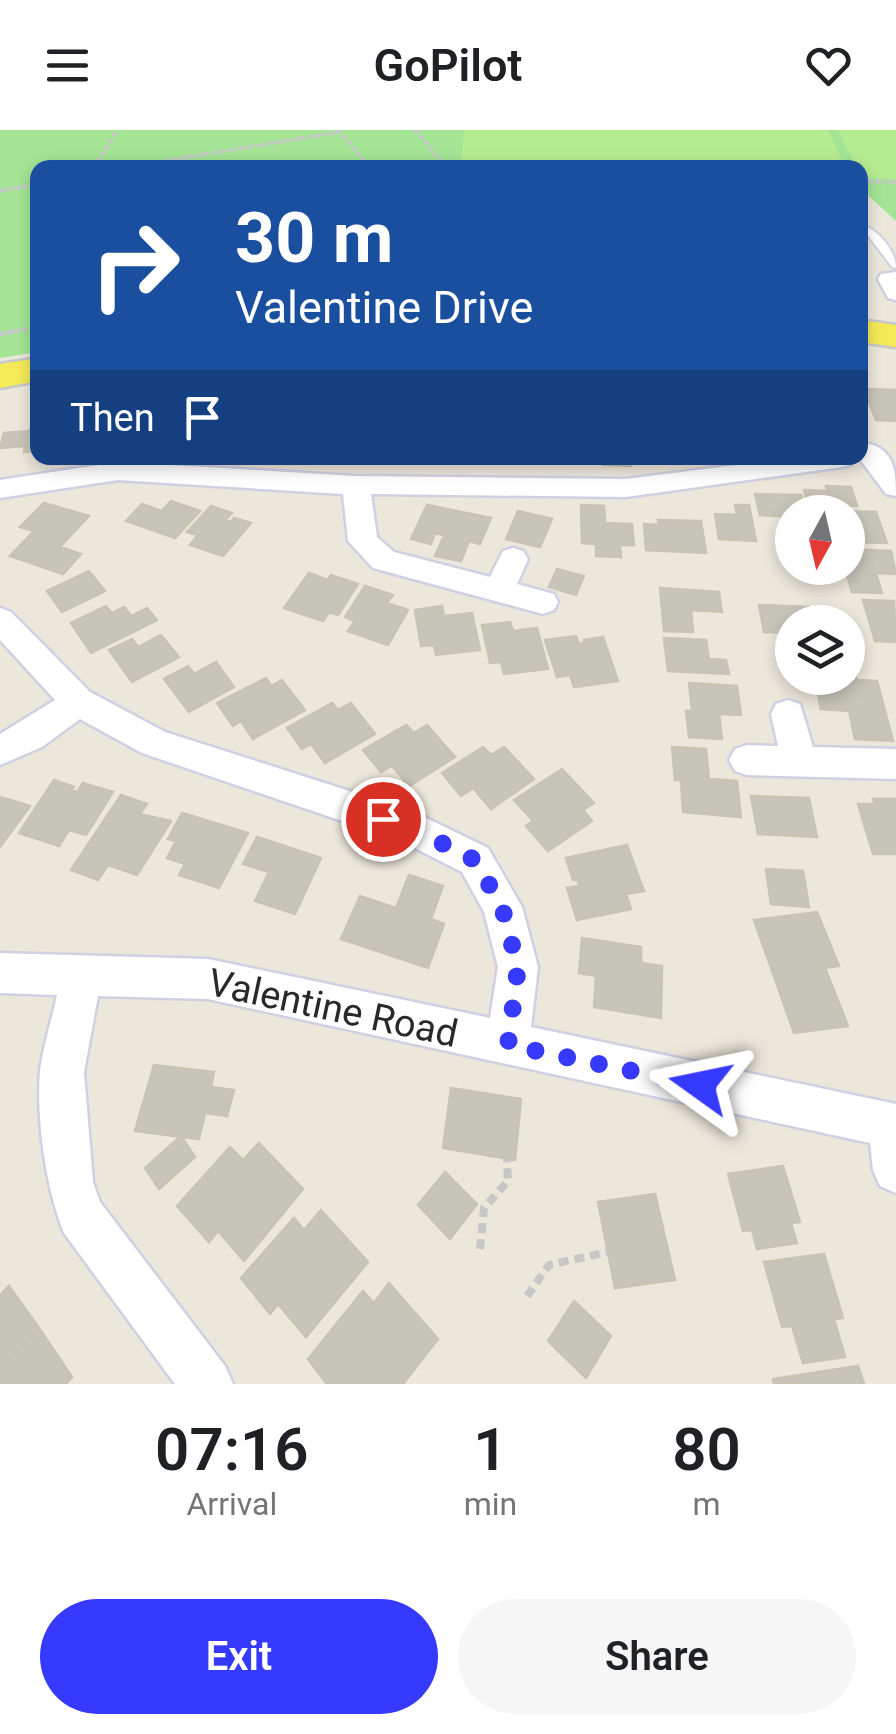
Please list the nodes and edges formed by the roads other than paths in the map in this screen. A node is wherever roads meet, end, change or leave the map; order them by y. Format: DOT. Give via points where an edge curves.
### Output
graph roads {
  1 [pos="868,230"];
  2 [pos="896,265"];
  3 [pos="896,279"];
  4 [pos="896,293"];
  5 [pos="868,332"];
  6 [pos="896,336"];
  7 [pos="30,370"];
  8 [pos="0,376"];
  9 [pos="868,454"];
  10 [pos="658,465"];
  11 [pos="791,465"];
  12 [pos="471,471"];
  13 [pos="356,485"];
  14 [pos="665,485"];
  15 [pos="896,487"];
  16 [pos="0,489"];
  17 [pos="513,559"];
  18 [pos="499,591"];
  19 [pos="544,602"];
  20 [pos="0,620"];
  21 [pos="78,702"];
  22 [pos="788,714"];
  23 [pos="0,750"];
  24 [pos="747,760"];
  25 [pos="799,761"];
  26 [pos="896,764"];
  27 [pos="0,973"];
  28 [pos="82,974"];
  29 [pos="508,1045"];
  30 [pos="894,1126"];
  31 [pos="896,1170"];
  32 [pos="208,1384"];
  1 -- 2 [label="lane"];
  3 -- 4 [label="street" via="889,279"];
  5 -- 6 [label="main road"];
  7 -- 8 [label="main road"];
  9 -- 15 [label="street"];
  10 -- 14 [label="street"];
  11 -- 14 [label="street"];
  12 -- 13 [label="street"];
  12 -- 14 [label="street" via="585,488"];
  13 -- 16 [label="street" via="118,471"];
  13 -- 18 [label="street" via="363,540 372,552"];
  17 -- 18 [label="street"];
  18 -- 19 [label="street"];
  20 -- 21 [label="street"];
  21 -- 23 [label="street"];
  21 -- 29 [label="street" via="154,743 412,828 475,860 502,907 518,967"];
  22 -- 25 [label="street"];
  24 -- 25 [label="street"];
  25 -- 26 [label="street"];
  27 -- 28 [label="street, Valentine Road"];
  28 -- 29 [label="street, Valentine Road" via="208,979"];
  28 -- 32 [label="street" via="62,1072 70,1182 82,1216"];
  29 -- 30 [label="street, Valentine Road"];
  30 -- 31 [label="street"];
}
